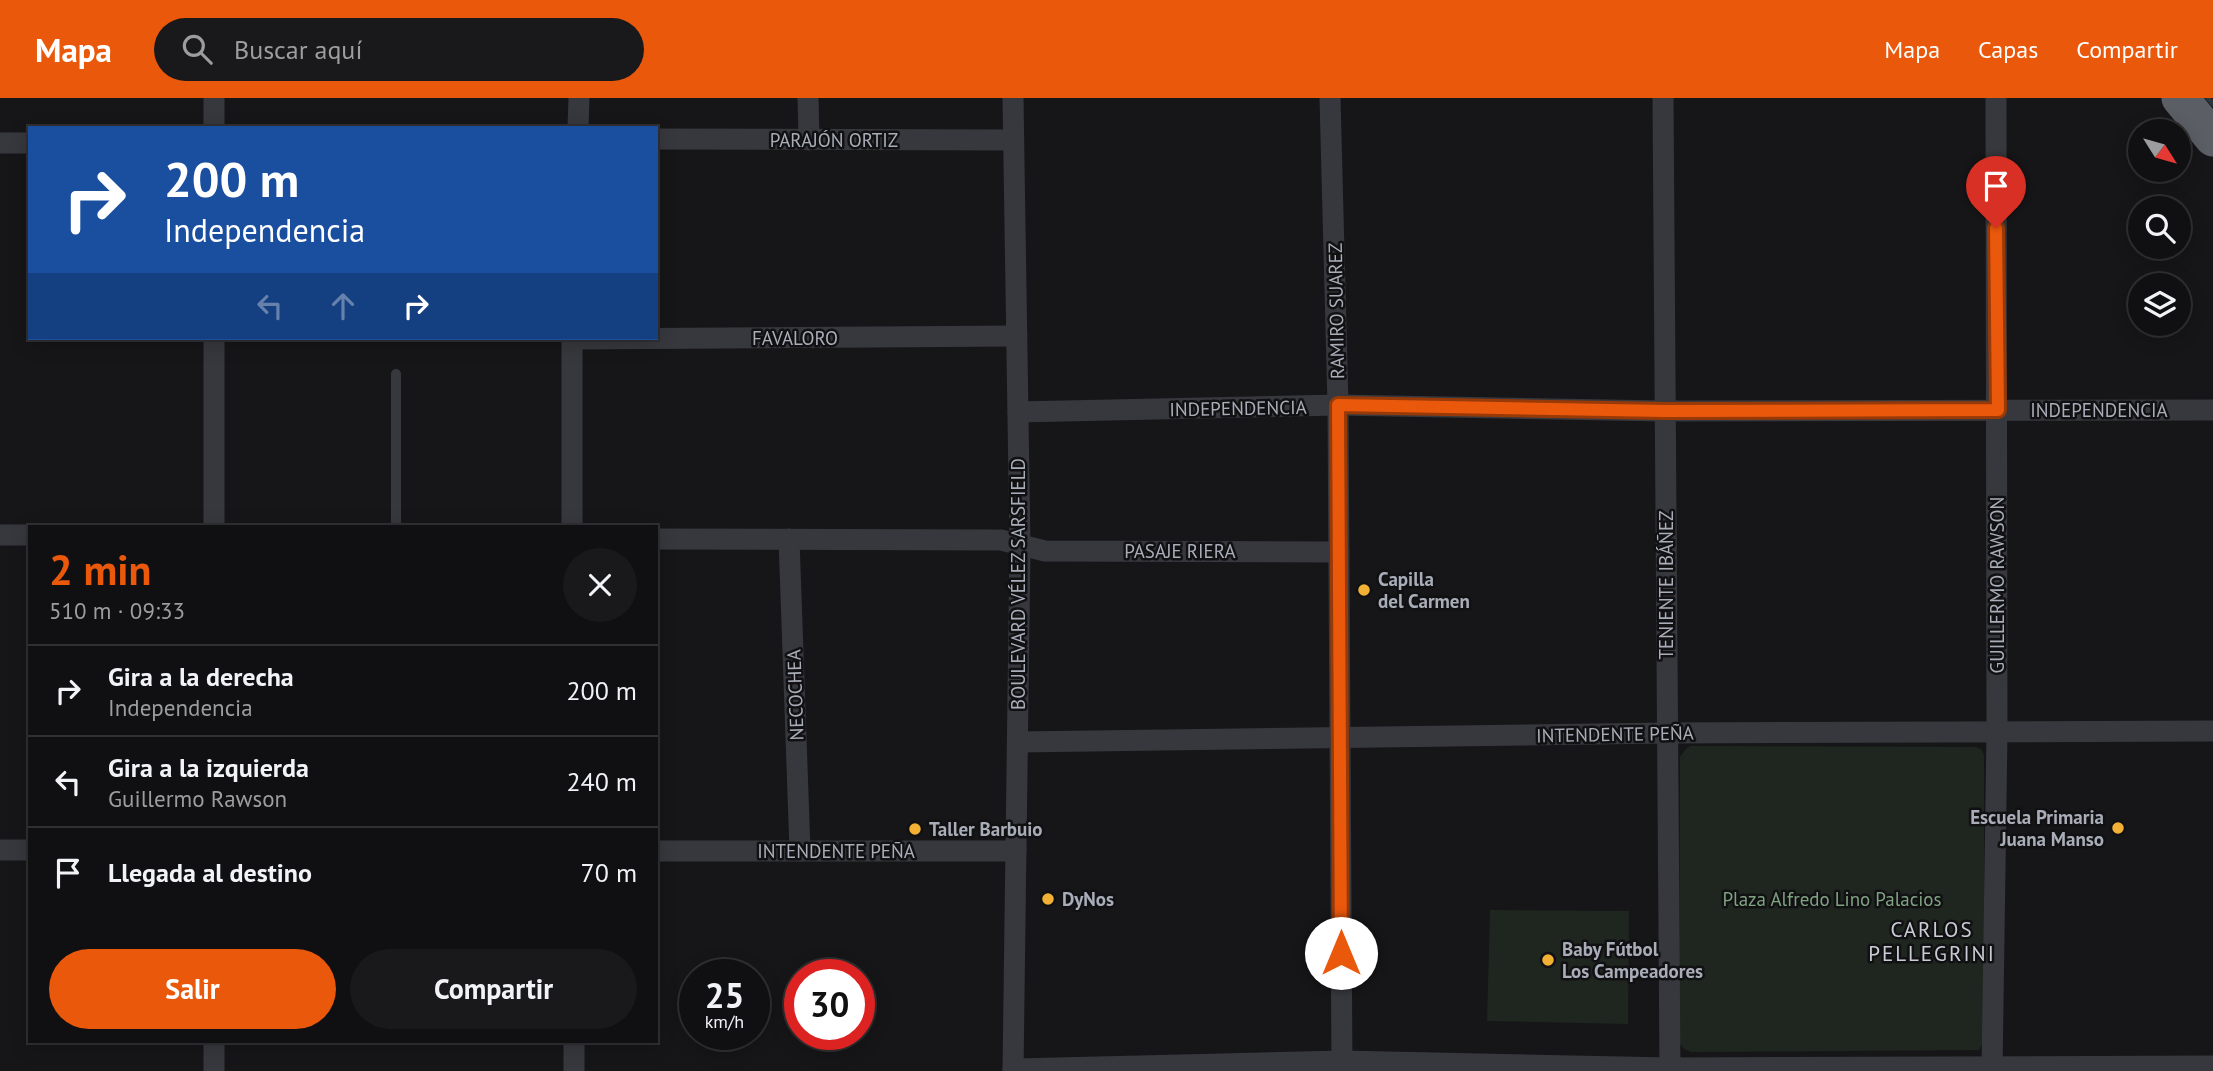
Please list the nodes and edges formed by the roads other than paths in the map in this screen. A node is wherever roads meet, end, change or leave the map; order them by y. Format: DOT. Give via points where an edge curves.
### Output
graph roads {
  1 [pos="214,98"];
  2 [pos="579,98"];
  3 [pos="808,98"];
  4 [pos="1013,98"];
  5 [pos="1330,98"];
  6 [pos="1663,98"];
  7 [pos="1996,98"];
  8 [pos="2180,98"];
  9 [pos="214,126"];
  10 [pos="578,126"];
  11 [pos="2213,138"];
  12 [pos="658,139"];
  13 [pos="809,140"];
  14 [pos="1013,141"];
  15 [pos="0,143"];
  16 [pos="28,143"];
  17 [pos="1017,337"];
  18 [pos="658,338"];
  19 [pos="214,340"];
  20 [pos="572,340"];
  21 [pos="396,374"];
  22 [pos="1338,405"];
  23 [pos="1998,410"];
  24 [pos="2213,410"];
  25 [pos="1665,411"];
  26 [pos="1018,412"];
  27 [pos="214,525"];
  28 [pos="396,525"];
  29 [pos="572,525"];
  30 [pos="0,535"];
  31 [pos="28,535"];
  32 [pos="658,539"];
  33 [pos="789,539"];
  34 [pos="1020,546"];
  35 [pos="1339,552"];
  36 [pos="2213,731"];
  37 [pos="1997,732"];
  38 [pos="1667,733"];
  39 [pos="1340,738"];
  40 [pos="1018,742"];
  41 [pos="0,850"];
  42 [pos="28,850"];
  43 [pos="658,851"];
  44 [pos="800,851"];
  45 [pos="1016,851"];
  46 [pos="214,1043"];
  47 [pos="574,1043"];
  48 [pos="1342,1066"];
  49 [pos="2213,1066"];
  50 [pos="1670,1069"];
  51 [pos="1992,1069"];
  52 [pos="1013,1070"];
  53 [pos="214,1071"];
  54 [pos="574,1071"];
  1 -- 9 [label="street"];
  2 -- 10 [label="street"];
  3 -- 13 [label="street"];
  4 -- 14 [label="street, BOULEVARD VÉLEZ SARSFIELD"];
  5 -- 22 [label="street, RAMIRO SUAREZ"];
  6 -- 25 [label="street, TENIENTE IBÁÑEZ"];
  7 -- 23 [label="street, GUILLERMO RAWSON"];
  8 -- 11 [label="highway"];
  12 -- 13 [label="street, PARAJÓN ORTIZ"];
  13 -- 14 [label="street, PARAJÓN ORTIZ"];
  14 -- 17 [label="street, BOULEVARD VÉLEZ SARSFIELD"];
  15 -- 16 [label="street"];
  17 -- 18 [label="street, FAVALORO"];
  17 -- 26 [label="street, BOULEVARD VÉLEZ SARSFIELD"];
  19 -- 27 [label="street"];
  20 -- 29 [label="street"];
  21 -- 28 [label="lane"];
  22 -- 25 [label="street, INDEPENDENCIA"];
  22 -- 26 [label="street, INDEPENDENCIA"];
  22 -- 35 [label="street, RAMIRO SUAREZ"];
  23 -- 24 [label="street, INDEPENDENCIA"];
  23 -- 25 [label="street, INDEPENDENCIA"];
  23 -- 37 [label="street, GUILLERMO RAWSON"];
  25 -- 38 [label="street, TENIENTE IBÁÑEZ"];
  26 -- 34 [label="street, BOULEVARD VÉLEZ SARSFIELD"];
  30 -- 31 [label="street"];
  32 -- 33 [label="street"];
  33 -- 34 [label="street" via="1001,540"];
  33 -- 44 [label="street, NECOCHEA"];
  34 -- 35 [label="street, PASAJE RIERA" via="1045,551"];
  34 -- 40 [label="street, BOULEVARD VÉLEZ SARSFIELD"];
  35 -- 39 [label="street, RAMIRO SUAREZ"];
  36 -- 37 [label="street, INTENDENTE PEÑA"];
  37 -- 38 [label="street, INTENDENTE PEÑA"];
  37 -- 51 [label="street, GUILLERMO RAWSON"];
  38 -- 39 [label="street, INTENDENTE PEÑA"];
  38 -- 50 [label="street, TENIENTE IBÁÑEZ"];
  39 -- 40 [label="street, INTENDENTE PEÑA"];
  39 -- 48 [label="street, RAMIRO SUAREZ"];
  40 -- 45 [label="street, BOULEVARD VÉLEZ SARSFIELD"];
  41 -- 42 [label="street"];
  43 -- 44 [label="street, INTENDENTE PEÑA"];
  44 -- 45 [label="street, INTENDENTE PEÑA"];
  45 -- 52 [label="street, BOULEVARD VÉLEZ SARSFIELD"];
  46 -- 53 [label="street"];
  47 -- 54 [label="street"];
  48 -- 50 [label="street"];
  48 -- 52 [label="street"];
  49 -- 51 [label="street"];
  50 -- 51 [label="street"];
}
